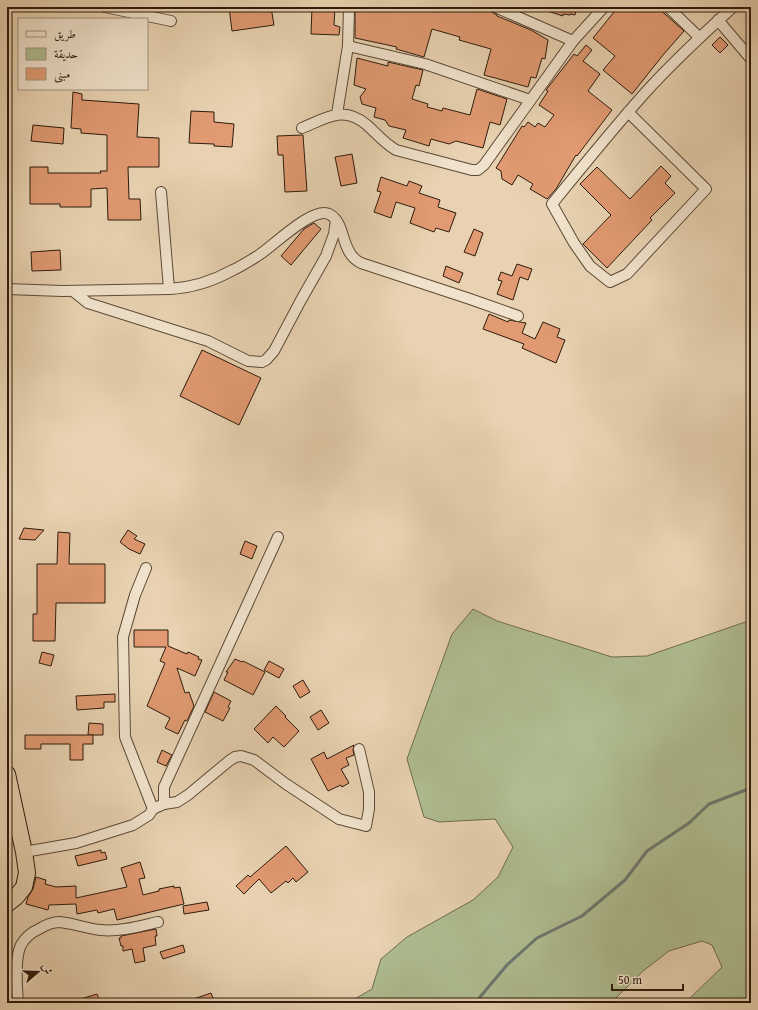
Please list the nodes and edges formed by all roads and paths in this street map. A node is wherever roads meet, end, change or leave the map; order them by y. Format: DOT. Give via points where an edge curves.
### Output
graph roads {
  1 [pos="105,7"];
  2 [pos="348,7"];
  3 [pos="495,7"];
  4 [pos="604,7"];
  5 [pos="668,7"];
  6 [pos="733,7"];
  7 [pos="718,20"];
  8 [pos="171,22"];
  9 [pos="699,37"];
  10 [pos="573,41"];
  11 [pos="348,46"];
  12 [pos="751,59"];
  13 [pos="530,100"];
  14 [pos="628,112"];
  15 [pos="337,114"];
  16 [pos="302,128"];
  17 [pos="161,192"];
  18 [pos="337,219"];
  19 [pos="7,289"];
  20 [pos="169,289"];
  21 [pos="73,291"];
  22 [pos="518,316"];
  23 [pos="278,537"];
  24 [pos="146,568"];
  25 [pos="359,749"];
  26 [pos="7,774"];
  27 [pos="164,804"];
  28 [pos="153,809"];
  29 [pos="12,821"];
  30 [pos="24,852"];
  31 [pos="7,904"];
  32 [pos="158,922"];
  33 [pos="18,1003"];
  1 -- 8 [label="street"];
  2 -- 11 [label="street"];
  3 -- 10 [label="street"];
  4 -- 10 [label="street"];
  5 -- 9 [label="street"];
  6 -- 7 [label="street"];
  7 -- 9 [label="street"];
  7 -- 12 [label="street"];
  9 -- 14 [label="street"];
  10 -- 13 [label="street"];
  11 -- 13 [label="street" via="425,64"];
  11 -- 15 [label="street"];
  13 -- 15 [label="street" via="478,170 396,150 356,117"];
  14 -- 14 [label="street" via="552,204 590,266 610,282 628,274 706,189"];
  15 -- 16 [label="street"];
  17 -- 20 [label="street"];
  18 -- 20 [label="street" via="327,213 306,219 260,254 232,271 208,282"];
  18 -- 21 [label="street" via="326,256 274,351 262,362 248,361 208,341 88,303"];
  18 -- 22 [label="street" via="348,250 353,258 361,263"];
  19 -- 21 [label="street"];
  20 -- 21 [label="street"];
  23 -- 27 [label="street" via="164,787"];
  24 -- 28 [label="street" via="135,595 123,638 125,737"];
  25 -- 27 [label="street" via="369,792 366,826 339,819 254,760 241,756 229,761 177,802"];
  26 -- 29 [label="highway"];
  27 -- 28 [label="street"];
  28 -- 30 [label="street" via="149,816 112,833 76,843"];
  29 -- 30 [label="highway"];
  30 -- 31 [label="highway" via="27,873 24,887"];
  32 -- 33 [label="street" via="122,929 100,930 57,922 31,933 21,945 19,953"];
}
